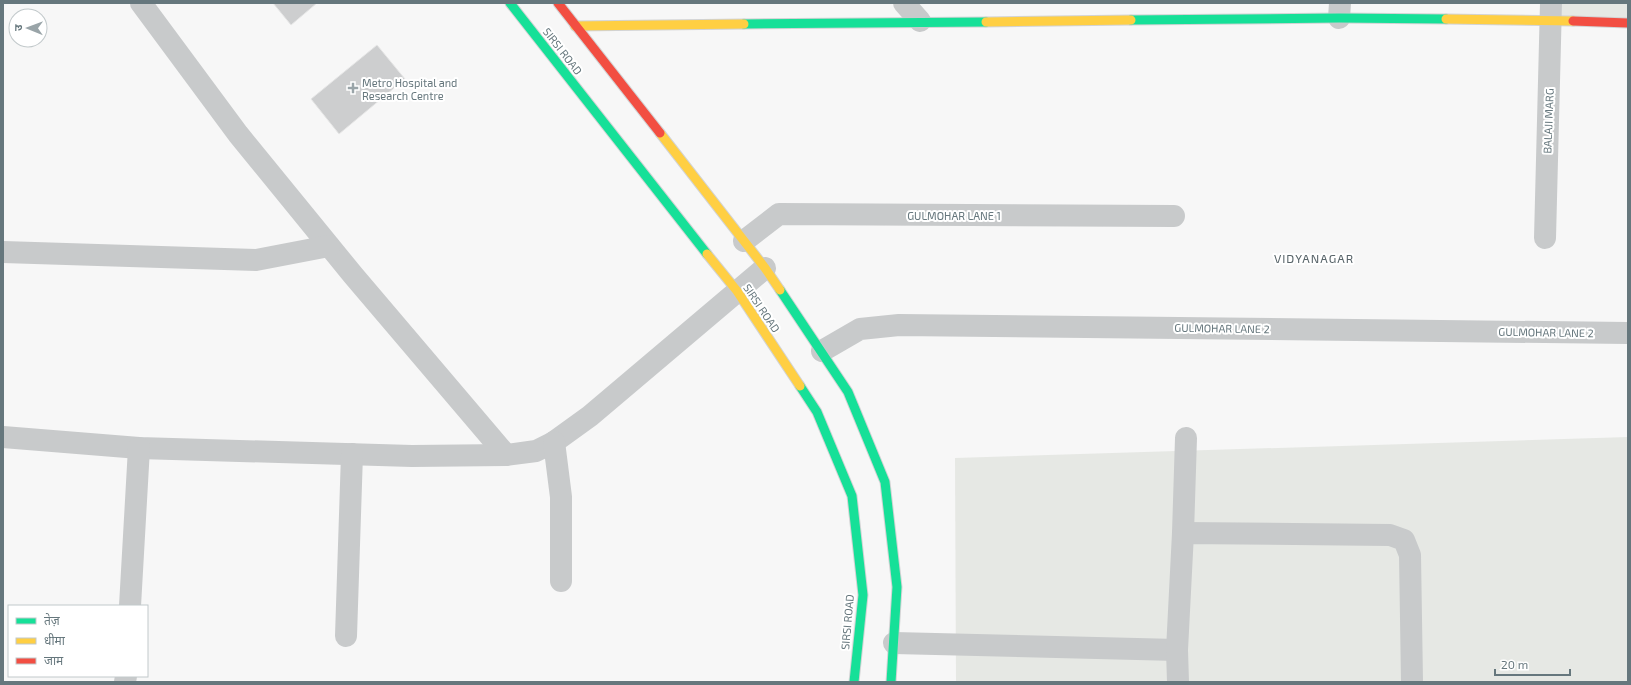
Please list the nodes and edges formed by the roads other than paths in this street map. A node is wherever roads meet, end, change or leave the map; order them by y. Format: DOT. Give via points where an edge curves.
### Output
graph roads {
  1 [pos="141,3"];
  2 [pos="510,3"];
  3 [pos="558,3"];
  4 [pos="904,3"];
  5 [pos="1340,10"];
  6 [pos="1551,12"];
  7 [pos="920,21"];
  8 [pos="1628,23"];
  9 [pos="576,26"];
  10 [pos="1174,216"];
  11 [pos="1545,238"];
  12 [pos="744,241"];
  13 [pos="329,246"];
  14 [pos="3,252"];
  15 [pos="765,268"];
  16 [pos="737,292"];
  17 [pos="1628,333"];
  18 [pos="822,351"];
  19 [pos="3,437"];
  20 [pos="1186,438"];
  21 [pos="554,442"];
  22 [pos="139,448"];
  23 [pos="352,454"];
  24 [pos="506,455"];
  25 [pos="1183,533"];
  26 [pos="561,581"];
  27 [pos="130,605"];
  28 [pos="346,636"];
  29 [pos="894,643"];
  30 [pos="1177,650"];
  31 [pos="854,682"];
  32 [pos="891,682"];
  33 [pos="1178,682"];
  34 [pos="1412,682"];
  1 -- 13 [label="street" via="238,134"];
  2 -- 16 [label="main road, SIRSI ROAD"];
  3 -- 9 [label="main road"];
  4 -- 7 [label="street"];
  5 -- 6 [label="main road"];
  5 -- 7 [label="main road"];
  6 -- 8 [label="main road"];
  6 -- 11 [label="street, BALAJI MARG"];
  7 -- 9 [label="main road"];
  9 -- 12 [label="main road"];
  10 -- 12 [label="street, GULMOHAR LANE 1" via="779,214"];
  12 -- 15 [label="main road"];
  13 -- 14 [label="street" via="256,260"];
  13 -- 24 [label="street"];
  15 -- 16 [label="street"];
  15 -- 18 [label="main road"];
  16 -- 21 [label="street" via="590,416"];
  16 -- 31 [label="main road, SIRSI ROAD" via="817,412 852,496 863,594"];
  17 -- 18 [label="street, GULMOHAR LANE 2" via="899,325 860,329"];
  18 -- 29 [label="main road" via="848,392 885,482 897,587"];
  19 -- 22 [label="street"];
  20 -- 25 [label="street"];
  21 -- 24 [label="street" via="536,451"];
  21 -- 26 [label="street" via="561,497"];
  22 -- 23 [label="street"];
  22 -- 27 [label="street"];
  23 -- 24 [label="street"];
  23 -- 28 [label="street"];
  25 -- 30 [label="street"];
  25 -- 34 [label="street" via="1390,535 1404,540 1410,555"];
  29 -- 30 [label="street"];
  29 -- 32 [label="main road"];
  30 -- 33 [label="street"];
}
